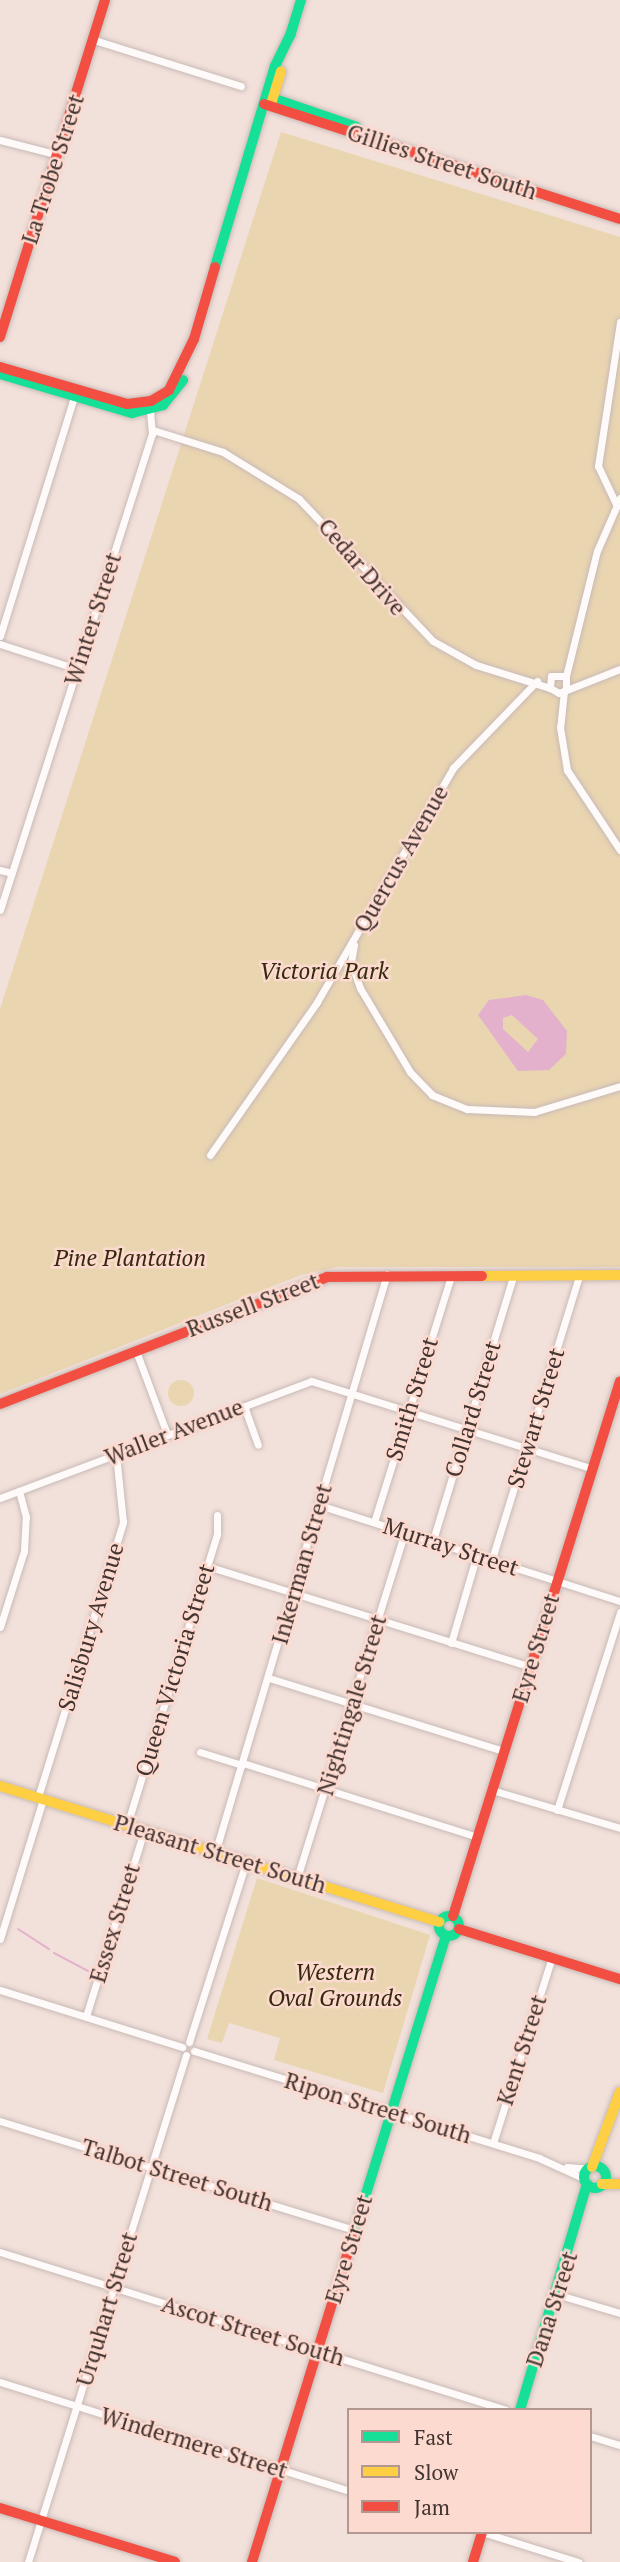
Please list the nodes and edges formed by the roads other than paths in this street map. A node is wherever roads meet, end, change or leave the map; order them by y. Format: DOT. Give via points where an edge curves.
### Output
graph roads {
  1 [pos="104,0"];
  2 [pos="302,0"];
  3 [pos="91,39"];
  4 [pos="241,86"];
  5 [pos="268,101"];
  6 [pos="0,139"];
  7 [pos="54,154"];
  8 [pos="448,162"];
  9 [pos="579,203"];
  10 [pos="620,213"];
  11 [pos="620,219"];
  12 [pos="0,316"];
  13 [pos="620,322"];
  14 [pos="0,337"];
  15 [pos="0,367"];
  16 [pos="0,374"];
  17 [pos="75,394"];
  18 [pos="149,407"];
  19 [pos="153,430"];
  20 [pos="618,501"];
  21 [pos="0,636"];
  22 [pos="0,644"];
  23 [pos="567,662"];
  24 [pos="77,668"];
  25 [pos="620,669"];
  26 [pos="557,673"];
  27 [pos="566,677"];
  28 [pos="549,679"];
  29 [pos="584,680"];
  30 [pos="537,681"];
  31 [pos="551,689"];
  32 [pos="565,690"];
  33 [pos="560,709"];
  34 [pos="620,850"];
  35 [pos="0,870"];
  36 [pos="12,873"];
  37 [pos="0,910"];
  38 [pos="355,941"];
  39 [pos="620,1086"];
  40 [pos="210,1155"];
  41 [pos="387,1275"];
  42 [pos="451,1276"];
  43 [pos="513,1277"];
  44 [pos="579,1277"];
  45 [pos="620,1278"];
  46 [pos="136,1351"];
  47 [pos="620,1381"];
  48 [pos="349,1393"];
  49 [pos="0,1404"];
  50 [pos="244,1406"];
  51 [pos="408,1411"];
  52 [pos="467,1430"];
  53 [pos="167,1434"];
  54 [pos="258,1445"];
  55 [pos="527,1448"];
  56 [pos="116,1454"];
  57 [pos="593,1469"];
  58 [pos="19,1491"];
  59 [pos="0,1498"];
  60 [pos="322,1506"];
  61 [pos="217,1515"];
  62 [pos="374,1522"];
  63 [pos="405,1531"];
  64 [pos="433,1540"];
  65 [pos="477,1554"];
  66 [pos="492,1559"];
  67 [pos="207,1566"];
  68 [pos="557,1581"];
  69 [pos="296,1594"];
  70 [pos="620,1601"];
  71 [pos="620,1612"];
  72 [pos="378,1620"];
  73 [pos="0,1627"];
  74 [pos="451,1643"];
  75 [pos="531,1667"];
  76 [pos="269,1678"];
  77 [pos="352,1704"];
  78 [pos="504,1751"];
  79 [pos="200,1752"];
  80 [pos="242,1764"];
  81 [pos="0,1786"];
  82 [pos="326,1789"];
  83 [pos="492,1790"];
  84 [pos="41,1798"];
  85 [pos="557,1810"];
  86 [pos="127,1825"];
  87 [pos="620,1828"];
  88 [pos="144,1830"];
  89 [pos="478,1836"];
  90 [pos="215,1853"];
  91 [pos="246,1862"];
  92 [pos="297,1878"];
  93 [pos="453,1916"];
  94 [pos="439,1922"];
  95 [pos="459,1929"];
  96 [pos="446,1936"];
  97 [pos="0,1940"];
  98 [pos="552,1957"];
  99 [pos="620,1979"];
  100 [pos="0,1990"];
  101 [pos="86,2016"];
  102 [pos="190,2042"];
  103 [pos="184,2051"];
  104 [pos="194,2051"];
  105 [pos="620,2092"];
  106 [pos="391,2112"];
  107 [pos="0,2121"];
  108 [pos="493,2143"];
  109 [pos="151,2168"];
  110 [pos="595,2176"];
  111 [pos="620,2184"];
  112 [pos="354,2230"];
  113 [pos="0,2252"];
  114 [pos="114,2287"];
  115 [pos="556,2294"];
  116 [pos="620,2313"];
  117 [pos="317,2351"];
  118 [pos="0,2382"];
  119 [pos="77,2406"];
  120 [pos="500,2408"];
  121 [pos="521,2408"];
  122 [pos="592,2437"];
  123 [pos="620,2445"];
  124 [pos="280,2469"];
  125 [pos="347,2490"];
  126 [pos="0,2508"];
  127 [pos="41,2521"];
  128 [pos="481,2534"];
  129 [pos="488,2534"];
  130 [pos="253,2557"];
  131 [pos="29,2562"];
  132 [pos="175,2562"];
  133 [pos="473,2562"];
  134 [pos="578,2562"];
  1 -- 3 [label="main road, La Trobe Street"];
  2 -- 5 [label="main road"];
  3 -- 4 [label="street"];
  3 -- 7 [label="main road, La Trobe Street"];
  5 -- 8 [label="main road, Gillies Street South"];
  5 -- 8 [label="main road, Gillies Street South" via="300,106"];
  5 -- 18 [label="main road" via="179,388"];
  6 -- 7 [label="street"];
  7 -- 12 [label="main road, La Trobe Street"];
  7 -- 14 [label="main road, La Trobe Street"];
  8 -- 9 [label="main road, Gillies Street South"];
  9 -- 10 [label="main road, Gillies Street South"];
  9 -- 11 [label="main road, Gillies Street South"];
  13 -- 20 [label="street" via="598,462"];
  15 -- 17 [label="main road"];
  16 -- 17 [label="main road"];
  17 -- 18 [label="main road" via="120,411"];
  17 -- 21 [label="street"];
  18 -- 19 [label="street, Winter Street"];
  19 -- 24 [label="street, Winter Street"];
  19 -- 30 [label="street, Cedar Drive" via="191,437 271,479 328,523 417,629 476,665"];
  20 -- 23 [label="street"];
  22 -- 24 [label="street"];
  23 -- 26 [label="street"];
  23 -- 27 [label="street"];
  24 -- 36 [label="street, Winter Street"];
  25 -- 29 [label="street"];
  26 -- 27 [label="street"];
  26 -- 28 [label="street"];
  27 -- 29 [label="street"];
  27 -- 32 [label="street"];
  28 -- 30 [label="street, Cedar Drive"];
  28 -- 31 [label="street"];
  29 -- 32 [label="street"];
  30 -- 31 [label="street, Cedar Drive"];
  30 -- 38 [label="street, Quercus Avenue" via="453,768"];
  31 -- 32 [label="street"];
  31 -- 33 [label="street"];
  32 -- 33 [label="street"];
  33 -- 34 [label="street" via="570,777"];
  35 -- 36 [label="street"];
  36 -- 37 [label="street, Winter Street"];
  38 -- 39 [label="street" via="351,962 360,988 410,1072 432,1095 467,1109 534,1112"];
  38 -- 40 [label="street, Quercus Avenue"];
  41 -- 42 [label="main road, Russell Street"];
  41 -- 46 [label="main road, Russell Street" via="310,1281"];
  41 -- 48 [label="street, Inkerman Street"];
  42 -- 43 [label="main road, Russell Street"];
  42 -- 51 [label="street, Smith Street"];
  43 -- 44 [label="main road, Russell Street"];
  43 -- 52 [label="street, Collard Street"];
  44 -- 45 [label="main road, Russell Street"];
  44 -- 55 [label="street, Stewart Street"];
  46 -- 49 [label="main road, Russell Street"];
  46 -- 53 [label="street"];
  47 -- 57 [label="main road, Eyre Street"];
  48 -- 50 [label="street, Waller Avenue" via="309,1381"];
  48 -- 51 [label="street, Waller Avenue"];
  48 -- 60 [label="street, Inkerman Street"];
  50 -- 53 [label="street, Waller Avenue"];
  50 -- 54 [label="street"];
  51 -- 52 [label="street, Waller Avenue"];
  51 -- 62 [label="street, Smith Street"];
  52 -- 55 [label="street, Waller Avenue"];
  52 -- 64 [label="street, Collard Street"];
  53 -- 56 [label="street, Waller Avenue"];
  55 -- 57 [label="street, Waller Avenue"];
  55 -- 66 [label="street, Stewart Street"];
  56 -- 58 [label="street, Waller Avenue"];
  56 -- 84 [label="street, Salisbury Avenue" via="124,1495 122,1527"];
  57 -- 68 [label="main road, Eyre Street"];
  58 -- 59 [label="street, Waller Avenue"];
  58 -- 73 [label="street" via="24,1551"];
  60 -- 62 [label="street, Murray Street"];
  60 -- 69 [label="street, Inkerman Street"];
  61 -- 67 [label="street, Queen Victoria Street"];
  62 -- 63 [label="street, Murray Street"];
  63 -- 64 [label="street, Murray Street"];
  63 -- 72 [label="street, Nightingale Street"];
  64 -- 65 [label="street, Murray Street"];
  65 -- 66 [label="street, Murray Street"];
  65 -- 74 [label="street"];
  66 -- 68 [label="street, Murray Street"];
  67 -- 69 [label="street"];
  67 -- 86 [label="street, Queen Victoria Street"];
  68 -- 70 [label="street, Murray Street"];
  68 -- 75 [label="main road, Eyre Street"];
  69 -- 72 [label="street"];
  69 -- 76 [label="street, Inkerman Street"];
  71 -- 85 [label="street"];
  72 -- 74 [label="street"];
  72 -- 77 [label="street, Nightingale Street"];
  74 -- 75 [label="street"];
  75 -- 78 [label="main road, Eyre Street"];
  76 -- 77 [label="street"];
  76 -- 80 [label="street, Inkerman Street"];
  77 -- 78 [label="street"];
  77 -- 82 [label="street, Nightingale Street"];
  78 -- 83 [label="main road, Eyre Street"];
  79 -- 80 [label="street"];
  80 -- 82 [label="street"];
  80 -- 90 [label="street, Inkerman Street"];
  81 -- 84 [label="main road, Pleasant Street South"];
  82 -- 89 [label="street"];
  82 -- 92 [label="street, Nightingale Street"];
  83 -- 85 [label="street"];
  83 -- 89 [label="main road, Eyre Street"];
  84 -- 86 [label="main road, Pleasant Street South"];
  84 -- 97 [label="street, Salisbury Avenue"];
  85 -- 87 [label="street"];
  86 -- 88 [label="main road, Pleasant Street South"];
  88 -- 90 [label="main road, Pleasant Street South"];
  88 -- 101 [label="street, Essex Street"];
  89 -- 93 [label="main road, Eyre Street"];
  90 -- 91 [label="main road, Pleasant Street South"];
  91 -- 92 [label="main road, Pleasant Street South"];
  91 -- 102 [label="street"];
  92 -- 94 [label="main road, Pleasant Street South"];
  93 -- 94 [label="main road"];
  93 -- 95 [label="main road"];
  94 -- 96 [label="main road"];
  95 -- 96 [label="main road"];
  95 -- 98 [label="main road"];
  96 -- 106 [label="main road, Eyre Street"];
  98 -- 99 [label="main road"];
  98 -- 108 [label="street, Kent Street"];
  100 -- 101 [label="street"];
  101 -- 103 [label="street"];
  102 -- 103 [label="street"];
  102 -- 104 [label="street"];
  103 -- 104 [label="street"];
  103 -- 109 [label="street, Urquhart Street"];
  104 -- 106 [label="street, Ripon Street South"];
  105 -- 110 [label="main road, Dana Street"];
  106 -- 108 [label="street, Ripon Street South"];
  106 -- 112 [label="main road, Eyre Street"];
  107 -- 109 [label="street, Talbot Street South"];
  108 -- 110 [label="street, Ripon Street South"];
  109 -- 112 [label="street, Talbot Street South"];
  109 -- 114 [label="street, Urquhart Street"];
  110 -- 111 [label="main road, Ripon Street South"];
  110 -- 115 [label="main road, Dana Street"];
  112 -- 117 [label="main road, Eyre Street"];
  113 -- 114 [label="street, Ascot Street South"];
  114 -- 117 [label="street, Ascot Street South"];
  114 -- 119 [label="street, Urquhart Street"];
  115 -- 116 [label="street"];
  115 -- 121 [label="main road, Dana Street"];
  117 -- 120 [label="street, Ascot Street South"];
  117 -- 124 [label="main road, Eyre Street"];
  118 -- 119 [label="street, Windermere Street"];
  119 -- 124 [label="street, Windermere Street"];
  119 -- 127 [label="street, Urquhart Street"];
  122 -- 123 [label="street"];
  124 -- 125 [label="street, Windermere Street"];
  124 -- 130 [label="main road, Eyre Street"];
  126 -- 127 [label="main road"];
  127 -- 131 [label="street, Urquhart Street"];
  127 -- 132 [label="main road"];
  128 -- 133 [label="main road"];
  129 -- 134 [label="street"];
}
